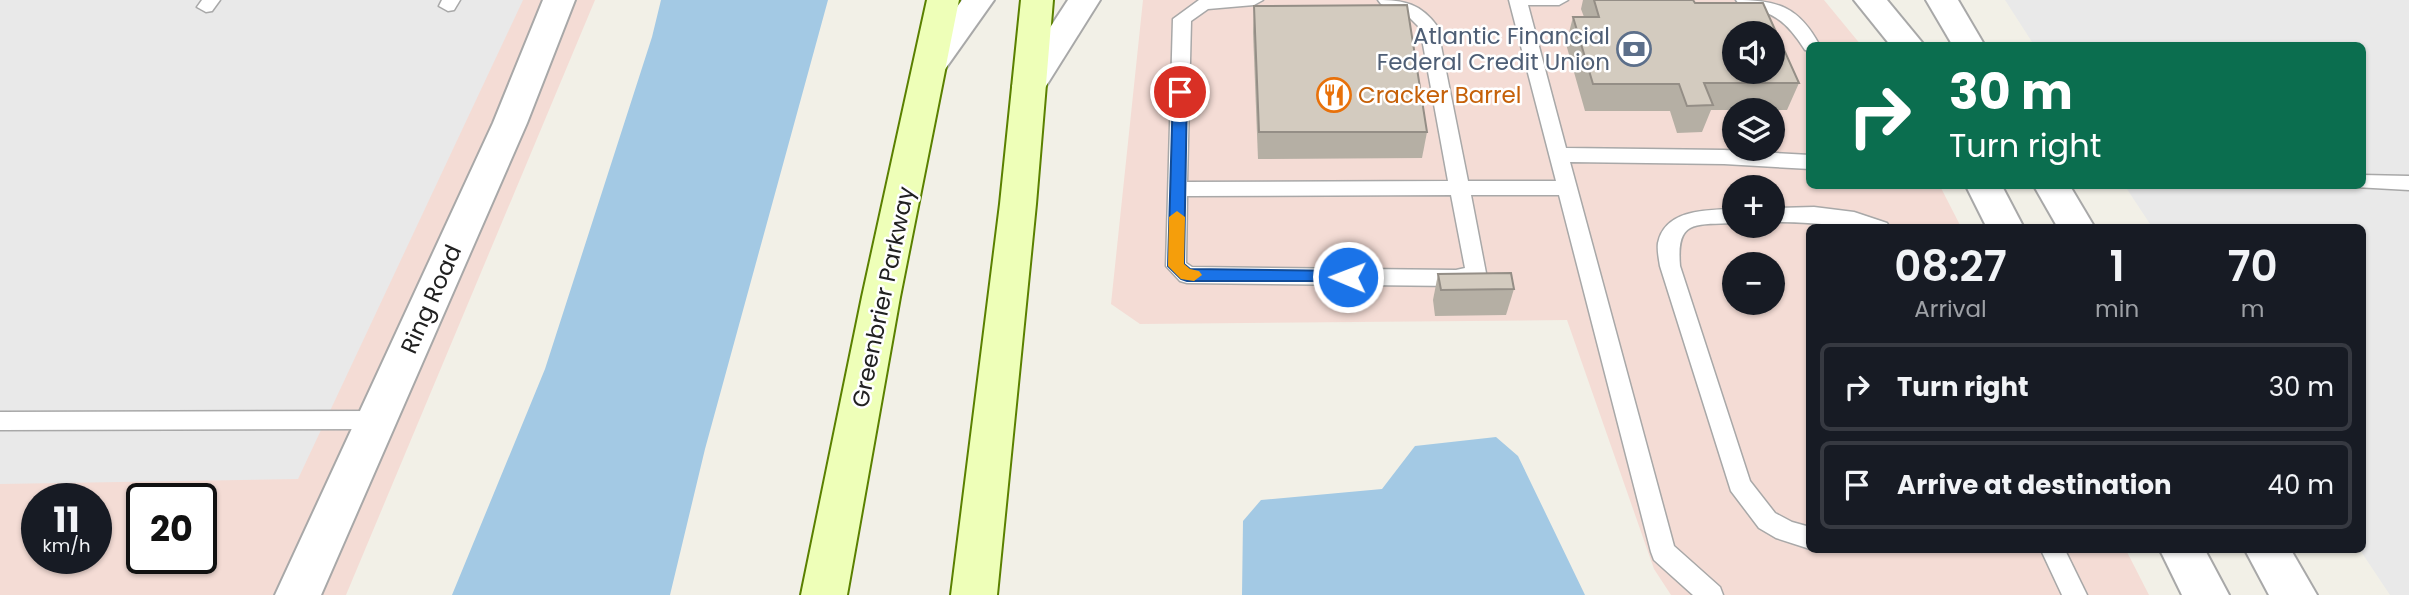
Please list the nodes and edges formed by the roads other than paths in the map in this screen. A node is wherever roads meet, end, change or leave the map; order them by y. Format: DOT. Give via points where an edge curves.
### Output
graph roads {
  1 [pos="559,0"];
  2 [pos="943,0"];
  3 [pos="978,0"];
  4 [pos="1037,0"];
  5 [pos="1084,0"];
  6 [pos="1254,0"];
  7 [pos="1387,0"];
  8 [pos="1518,0"];
  9 [pos="1559,0"];
  10 [pos="1745,0"];
  11 [pos="1870,0"];
  12 [pos="1890,0"];
  13 [pos="1942,0"];
  14 [pos="1809,42"];
  15 [pos="1907,42"];
  16 [pos="1909,42"];
  17 [pos="1967,42"];
  18 [pos="930,64"];
  19 [pos="1029,86"];
  20 [pos="1559,155"];
  21 [pos="1806,162"];
  22 [pos="2366,182"];
  23 [pos="2409,183"];
  24 [pos="1568,188"];
  25 [pos="1177,189"];
  26 [pos="1986,189"];
  27 [pos="2054,189"];
  28 [pos="1461,190"];
  29 [pos="1785,214"];
  30 [pos="1722,217"];
  31 [pos="1872,224"];
  32 [pos="2004,224"];
  33 [pos="2075,224"];
  34 [pos="0,421"];
  35 [pos="377,421"];
  36 [pos="1806,537"];
  37 [pos="2054,553"];
  38 [pos="2184,553"];
  39 [pos="2269,553"];
  40 [pos="298,595"];
  41 [pos="824,595"];
  42 [pos="974,595"];
  43 [pos="1711,595"];
  44 [pos="2075,595"];
  45 [pos="2206,595"];
  46 [pos="2294,595"];
  1 -- 35 [label="street, Ring Road" via="510,123"];
  2 -- 18 [label="main road, Greenbrier Parkway"];
  3 -- 18 [label="street"];
  4 -- 19 [label="main road"];
  5 -- 19 [label="street"];
  6 -- 25 [label="lane" via="1204,4 1182,19"];
  7 -- 28 [label="lane" via="1413,11 1428,26"];
  8 -- 9 [label="lane"];
  8 -- 20 [label="lane"];
  10 -- 14 [label="lane" via="1782,10 1803,28"];
  11 -- 15 [label="street"];
  12 -- 16 [label="street"];
  13 -- 17 [label="street"];
  18 -- 41 [label="main road, Greenbrier Parkway"];
  19 -- 42 [label="main road"];
  20 -- 21 [label="lane"];
  20 -- 24 [label="lane"];
  22 -- 23 [label="lane"];
  24 -- 28 [label="lane"];
  24 -- 43 [label="lane" via="1663,552"];
  25 -- 28 [label="lane"];
  25 -- 28 [label="lane" via="1176,266 1187,275 1443,278 1476,273"];
  26 -- 32 [label="street"];
  27 -- 33 [label="street"];
  29 -- 31 [label="lane" via="1817,213"];
  30 -- 36 [label="lane" via="1698,218 1675,228 1668,243 1670,266 1739,484 1756,513 1782,531"];
  34 -- 35 [label="lane"];
  35 -- 40 [label="street, Ring Road"];
  37 -- 44 [label="lane"];
  38 -- 45 [label="street"];
  39 -- 46 [label="street"];
}
